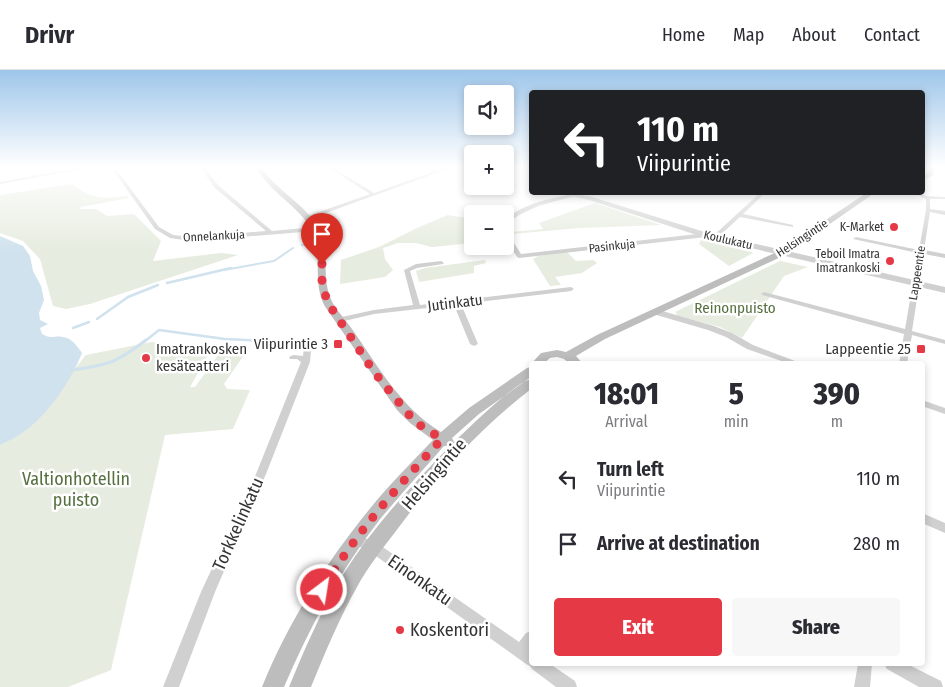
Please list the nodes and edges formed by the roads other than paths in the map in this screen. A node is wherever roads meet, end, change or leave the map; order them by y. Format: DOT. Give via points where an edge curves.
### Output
graph roads {
  1 [pos="133,195"];
  2 [pos="227,195"];
  3 [pos="280,195"];
  4 [pos="371,195"];
  5 [pos="573,195"];
  6 [pos="761,195"];
  7 [pos="868,195"];
  8 [pos="921,195"];
  9 [pos="926,197"];
  10 [pos="945,198"];
  11 [pos="928,210"];
  12 [pos="945,213"];
  13 [pos="740,215"];
  14 [pos="514,216"];
  15 [pos="307,218"];
  16 [pos="791,226"];
  17 [pos="315,229"];
  18 [pos="271,233"];
  19 [pos="706,235"];
  20 [pos="715,237"];
  21 [pos="856,239"];
  22 [pos="514,248"];
  23 [pos="920,252"];
  24 [pos="782,253"];
  25 [pos="945,256"];
  26 [pos="441,263"];
  27 [pos="916,283"];
  28 [pos="571,290"];
  29 [pos="945,290"];
  30 [pos="764,294"];
  31 [pos="457,303"];
  32 [pos="417,308"];
  33 [pos="656,312"];
  34 [pos="340,320"];
  35 [pos="909,332"];
  36 [pos="945,342"];
  37 [pos="474,344"];
  38 [pos="307,350"];
  39 [pos="567,356"];
  40 [pos="294,357"];
  41 [pos="540,361"];
  42 [pos="573,361"];
  43 [pos="790,361"];
  44 [pos="904,361"];
  45 [pos="306,362"];
  46 [pos="529,370"];
  47 [pos="529,384"];
  48 [pos="925,404"];
  49 [pos="945,411"];
  50 [pos="442,439"];
  51 [pos="456,446"];
  52 [pos="925,519"];
  53 [pos="945,528"];
  54 [pos="364,543"];
  55 [pos="526,655"];
  56 [pos="541,666"];
  57 [pos="865,666"];
  58 [pos="896,666"];
  59 [pos="173,687"];
  60 [pos="273,687"];
  61 [pos="300,687"];
  62 [pos="569,687"];
  63 [pos="862,687"];
  64 [pos="935,687"];
  1 -- 18 [label="street, Onnelankuja" via="156,228 166,235 191,239"];
  2 -- 18 [label="street"];
  3 -- 15 [label="main road"];
  4 -- 15 [label="street"];
  5 -- 14 [label="street"];
  5 -- 19 [label="street, Koulukatu"];
  6 -- 13 [label="street"];
  7 -- 24 [label="main road, Helsingintie"];
  8 -- 9 [label="street"];
  9 -- 10 [label="street"];
  9 -- 11 [label="street, Lappeentie"];
  11 -- 12 [label="street"];
  11 -- 23 [label="street, Lappeentie"];
  13 -- 16 [label="street"];
  13 -- 20 [label="street"];
  15 -- 17 [label="main road"];
  17 -- 18 [label="street, Onnelankuja"];
  17 -- 34 [label="main road" via="321,254 324,295"];
  19 -- 20 [label="street, Koulukatu"];
  19 -- 22 [label="street, Pasinkuja" via="519,256"];
  20 -- 24 [label="street, Koulukatu"];
  21 -- 23 [label="street"];
  23 -- 25 [label="street"];
  23 -- 27 [label="street, Lappeentie"];
  24 -- 27 [label="street, Koulukatu"];
  24 -- 33 [label="main road, Helsingintie"];
  26 -- 32 [label="street" via="408,270"];
  27 -- 29 [label="street, Koulukatu"];
  27 -- 35 [label="street, Lappeentie"];
  28 -- 31 [label="street, Jutinkatu"];
  30 -- 35 [label="street"];
  31 -- 32 [label="street, Jutinkatu"];
  31 -- 37 [label="street"];
  32 -- 34 [label="street, Jutinkatu" via="374,312"];
  33 -- 39 [label="main road, Helsingintie"];
  33 -- 43 [label="street" via="711,328 750,347"];
  34 -- 50 [label="main road" via="404,410 415,422"];
  35 -- 36 [label="street"];
  35 -- 44 [label="street, Lappeentie"];
  38 -- 45 [label="street, Torkkelinkatu"];
  39 -- 41 [label="main road, Helsingintie" via="546,355"];
  39 -- 42 [label="main road"];
  40 -- 45 [label="street"];
  45 -- 59 [label="street, Torkkelinkatu" via="261,474 208,592"];
  46 -- 50 [label="main road, Helsingintie"];
  47 -- 51 [label="main road, Helsingintie"];
  48 -- 49 [label="street"];
  50 -- 51 [label="main road"];
  50 -- 54 [label="main road, Helsingintie" via="404,480"];
  51 -- 54 [label="main road, Helsingintie"];
  52 -- 53 [label="street"];
  54 -- 55 [label="street, Einonkatu"];
  54 -- 60 [label="main road, Helsingintie" via="332,574 304,621"];
  54 -- 61 [label="main road, Helsingintie"];
  56 -- 62 [label="street"];
  57 -- 63 [label="street"];
  58 -- 64 [label="street"];
}
